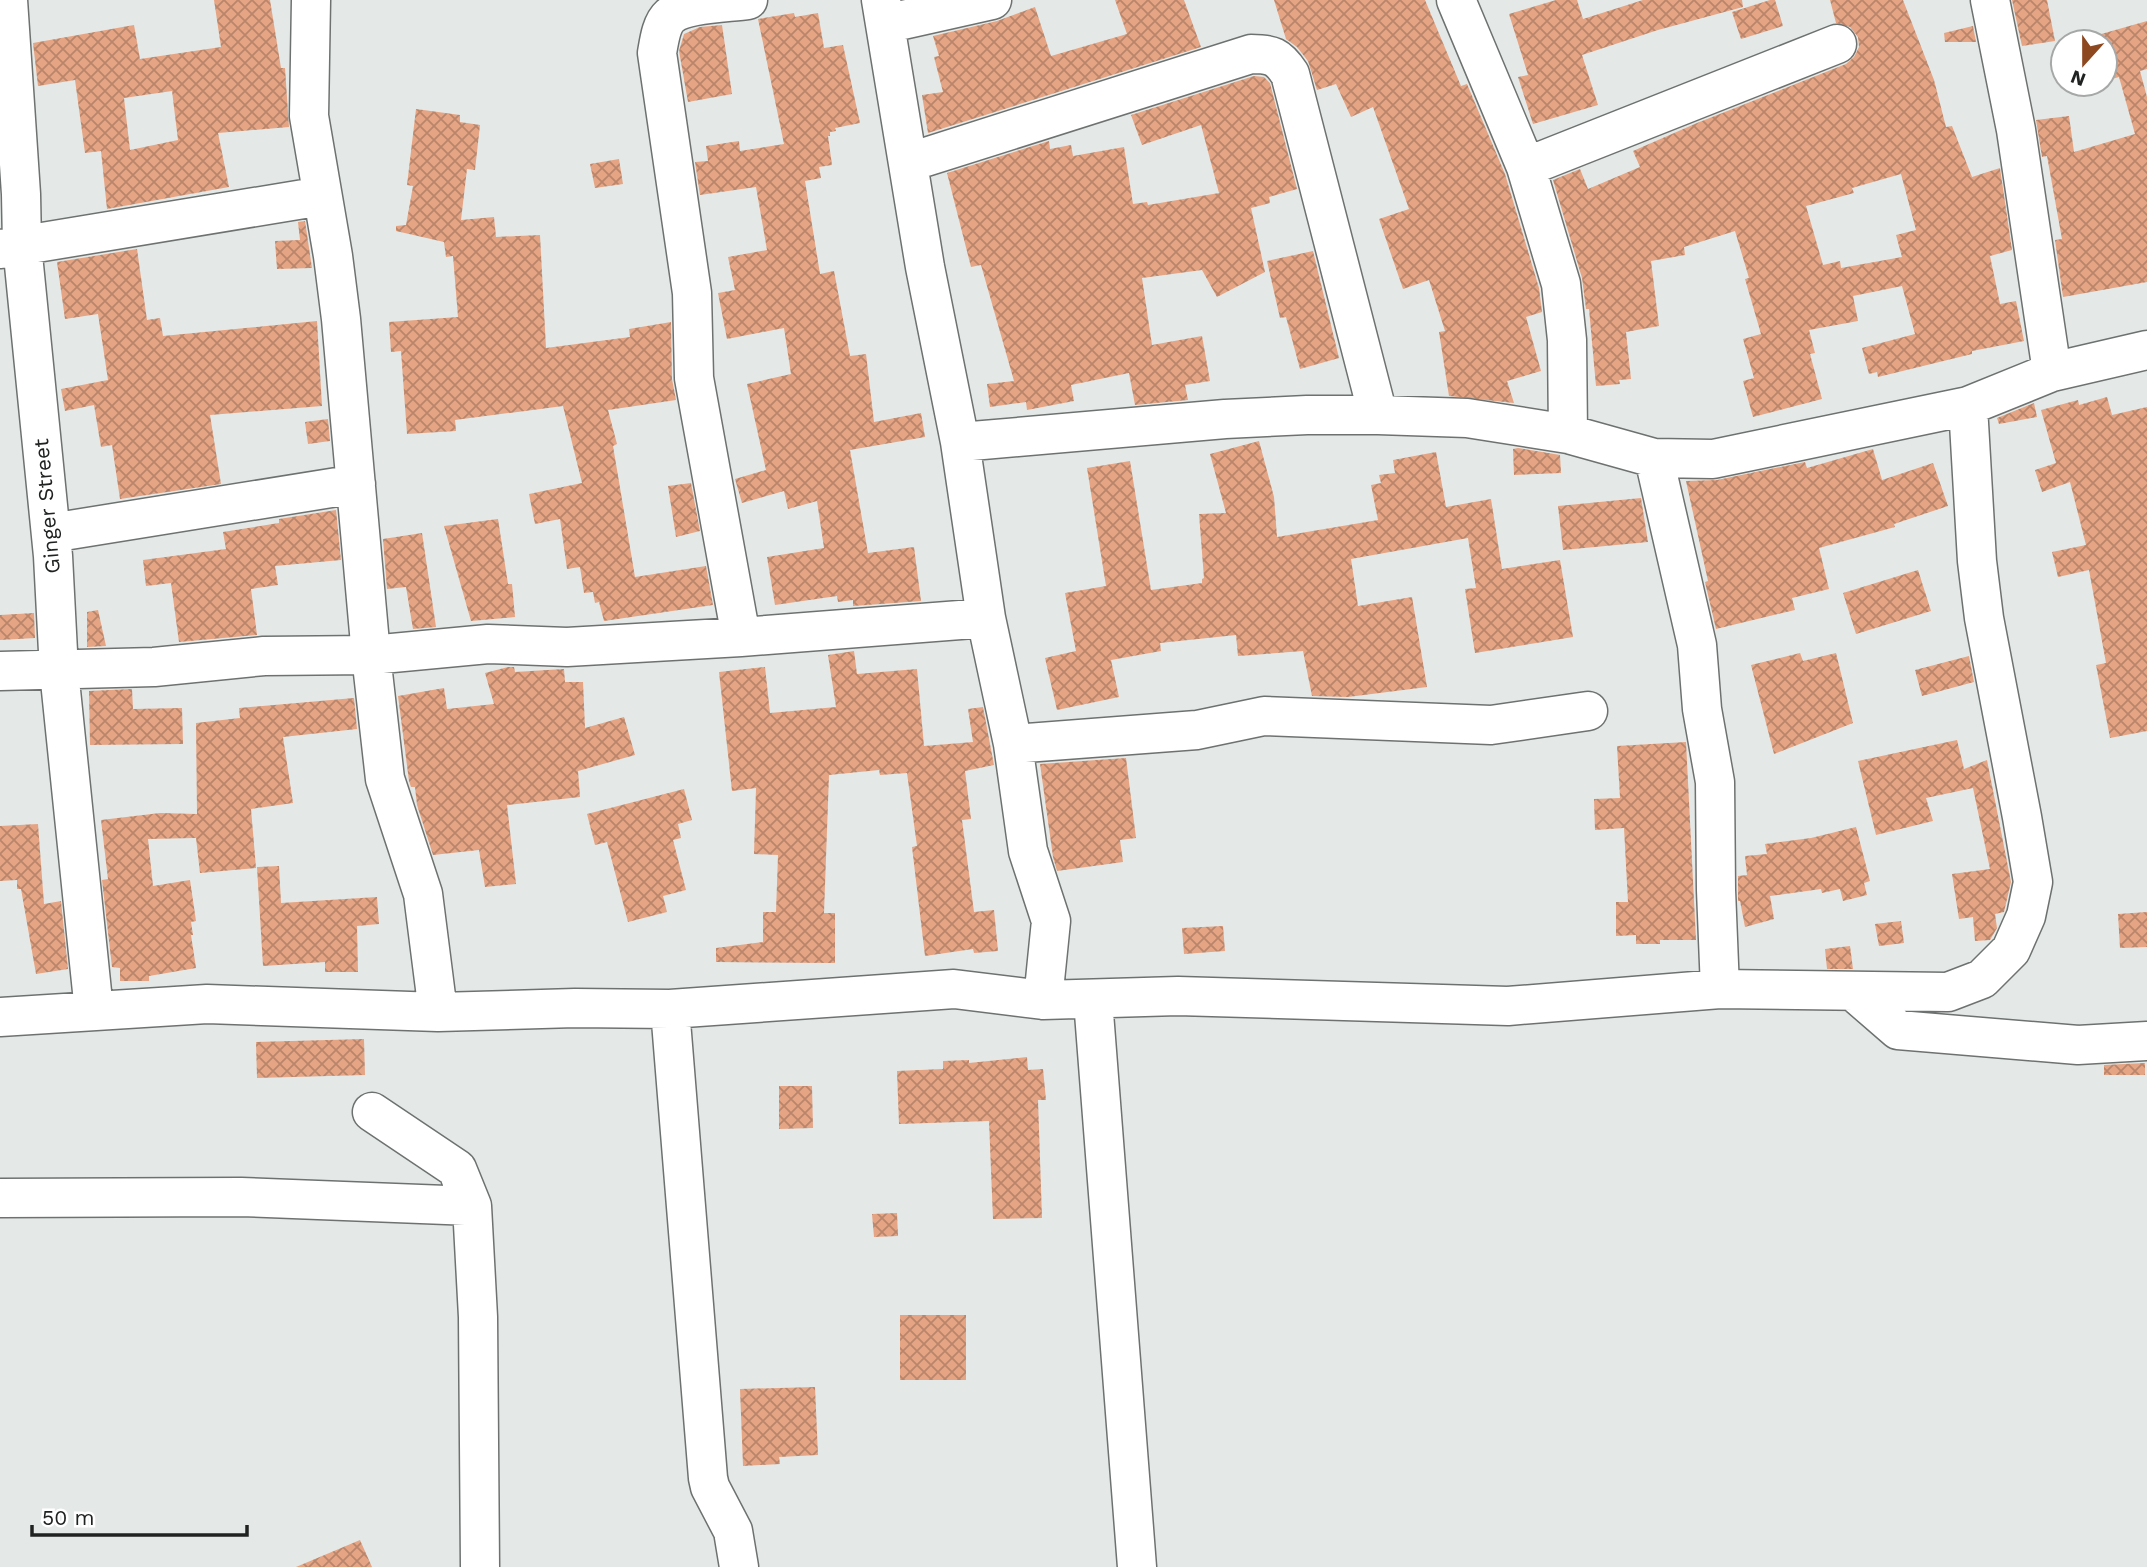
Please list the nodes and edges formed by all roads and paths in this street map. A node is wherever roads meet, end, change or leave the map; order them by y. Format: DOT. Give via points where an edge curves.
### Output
graph roads {
  1 [pos="8,0"];
  2 [pos="311,0"];
  3 [pos="748,0"];
  4 [pos="992,0"];
  5 [pos="1456,0"];
  6 [pos="1990,0"];
  7 [pos="883,12"];
  8 [pos="1837,44"];
  9 [pos="909,162"];
  10 [pos="1527,167"];
  11 [pos="322,196"];
  12 [pos="11,247"];
  13 [pos="2147,350"];
  14 [pos="2052,372"];
  15 [pos="1968,406"];
  16 [pos="1378,415"];
  17 [pos="1568,434"];
  18 [pos="960,442"];
  19 [pos="1654,458"];
  20 [pos="356,484"];
  21 [pos="51,533"];
  22 [pos="986,618"];
  23 [pos="741,637"];
  24 [pos="371,655"];
  25 [pos="0,671"];
  26 [pos="59,671"];
  27 [pos="1588,711"];
  28 [pos="1013,744"];
  29 [pos="1720,989"];
  30 [pos="1853,991"];
  31 [pos="1042,1000"];
  32 [pos="1093,1000"];
  33 [pos="670,1009"];
  34 [pos="94,1011"];
  35 [pos="438,1012"];
  36 [pos="0,1017"];
  37 [pos="2147,1041"];
  38 [pos="372,1112"];
  39 [pos="0,1198"];
  40 [pos="472,1206"];
  41 [pos="480,1567"];
  42 [pos="739,1567"];
  43 [pos="1137,1567"];
  1 -- 12 [label="street, Ginger Street" via="20,175"];
  2 -- 11 [label="street" via="309,107"];
  3 -- 23 [label="street" via="685,8 669,17 657,53 692,293 694,378"];
  4 -- 7 [label="street"];
  5 -- 10 [label="street"];
  6 -- 14 [label="street" via="2016,130"];
  7 -- 9 [label="street"];
  8 -- 10 [label="street"];
  9 -- 16 [label="street" via="1251,54 1269,54 1290,74"];
  9 -- 18 [label="street"];
  10 -- 17 [label="street" via="1561,284"];
  11 -- 12 [label="street"];
  11 -- 20 [label="street" via="341,319"];
  12 -- 21 [label="street, Ginger Street"];
  13 -- 14 [label="street"];
  14 -- 15 [label="street"];
  15 -- 19 [label="street" via="1713,459"];
  15 -- 30 [label="street" via="1984,618 2033,882 2026,916 2011,950 1982,979 1948,992"];
  16 -- 17 [label="street" via="1467,418"];
  16 -- 18 [label="street" via="1225,419"];
  17 -- 19 [label="street"];
  18 -- 22 [label="street"];
  19 -- 29 [label="street" via="1697,645 1715,782"];
  20 -- 21 [label="street"];
  20 -- 24 [label="street"];
  21 -- 26 [label="street, Ginger Street"];
  22 -- 23 [label="street"];
  22 -- 28 [label="street"];
  23 -- 24 [label="street" via="566,647 488,644"];
  24 -- 26 [label="street" via="264,656"];
  24 -- 35 [label="street" via="385,779 424,894"];
  25 -- 26 [label="street"];
  26 -- 34 [label="street, Ginger Street"];
  27 -- 28 [label="street" via="1492,725 1264,716 1196,730"];
  28 -- 31 [label="street" via="1028,851 1051,921"];
  29 -- 30 [label="street"];
  29 -- 32 [label="street" via="1508,1006 1178,996"];
  30 -- 37 [label="street" via="1898,1030 2078,1045"];
  31 -- 32 [label="street"];
  31 -- 33 [label="street" via="954,989"];
  32 -- 43 [label="street"];
  33 -- 35 [label="street"];
  33 -- 42 [label="street" via="708,1478 733,1531"];
  34 -- 35 [label="street" via="207,1003"];
  34 -- 36 [label="street"];
  38 -- 40 [label="street" via="457,1169"];
  39 -- 40 [label="street" via="241,1197"];
  40 -- 41 [label="street" via="478,1317"];
}
